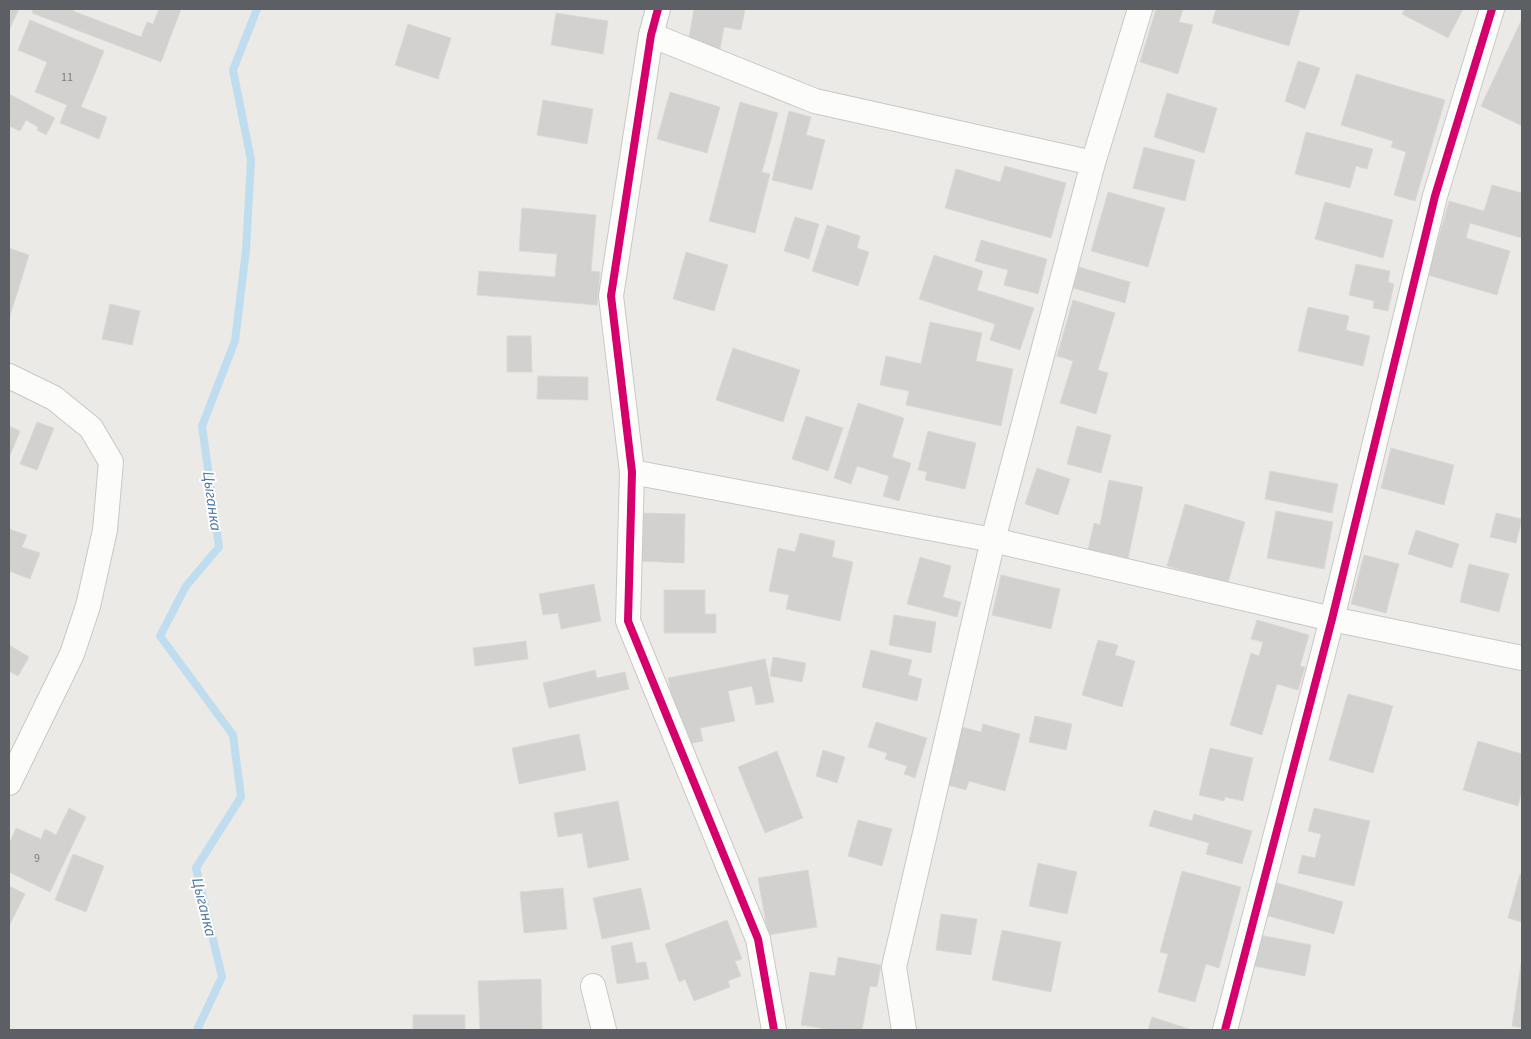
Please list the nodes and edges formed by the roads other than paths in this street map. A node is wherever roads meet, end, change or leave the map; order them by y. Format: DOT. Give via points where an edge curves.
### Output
graph roads {
  1 [pos="658,9"];
  2 [pos="1140,9"];
  3 [pos="1492,9"];
  4 [pos="651,35"];
  5 [pos="1093,163"];
  6 [pos="9,376"];
  7 [pos="632,472"];
  8 [pos="993,540"];
  9 [pos="1332,619"];
  10 [pos="1522,658"];
  11 [pos="9,783"];
  12 [pos="593,986"];
  13 [pos="604,1030"];
  14 [pos="774,1030"];
  15 [pos="904,1030"];
  16 [pos="1225,1030"];
  1 -- 4 [label="street"];
  2 -- 5 [label="street"];
  3 -- 9 [label="street" via="1435,196"];
  4 -- 5 [label="street" via="815,101"];
  4 -- 7 [label="street" via="611,296"];
  5 -- 8 [label="street"];
  6 -- 11 [label="street" via="54,398 91,428 111,462 105,530 88,606 72,654"];
  7 -- 8 [label="street"];
  7 -- 14 [label="street" via="628,621 758,939"];
  8 -- 9 [label="street"];
  8 -- 15 [label="street" via="894,967"];
  9 -- 10 [label="street"];
  9 -- 16 [label="street"];
  12 -- 13 [label="street"];
}
